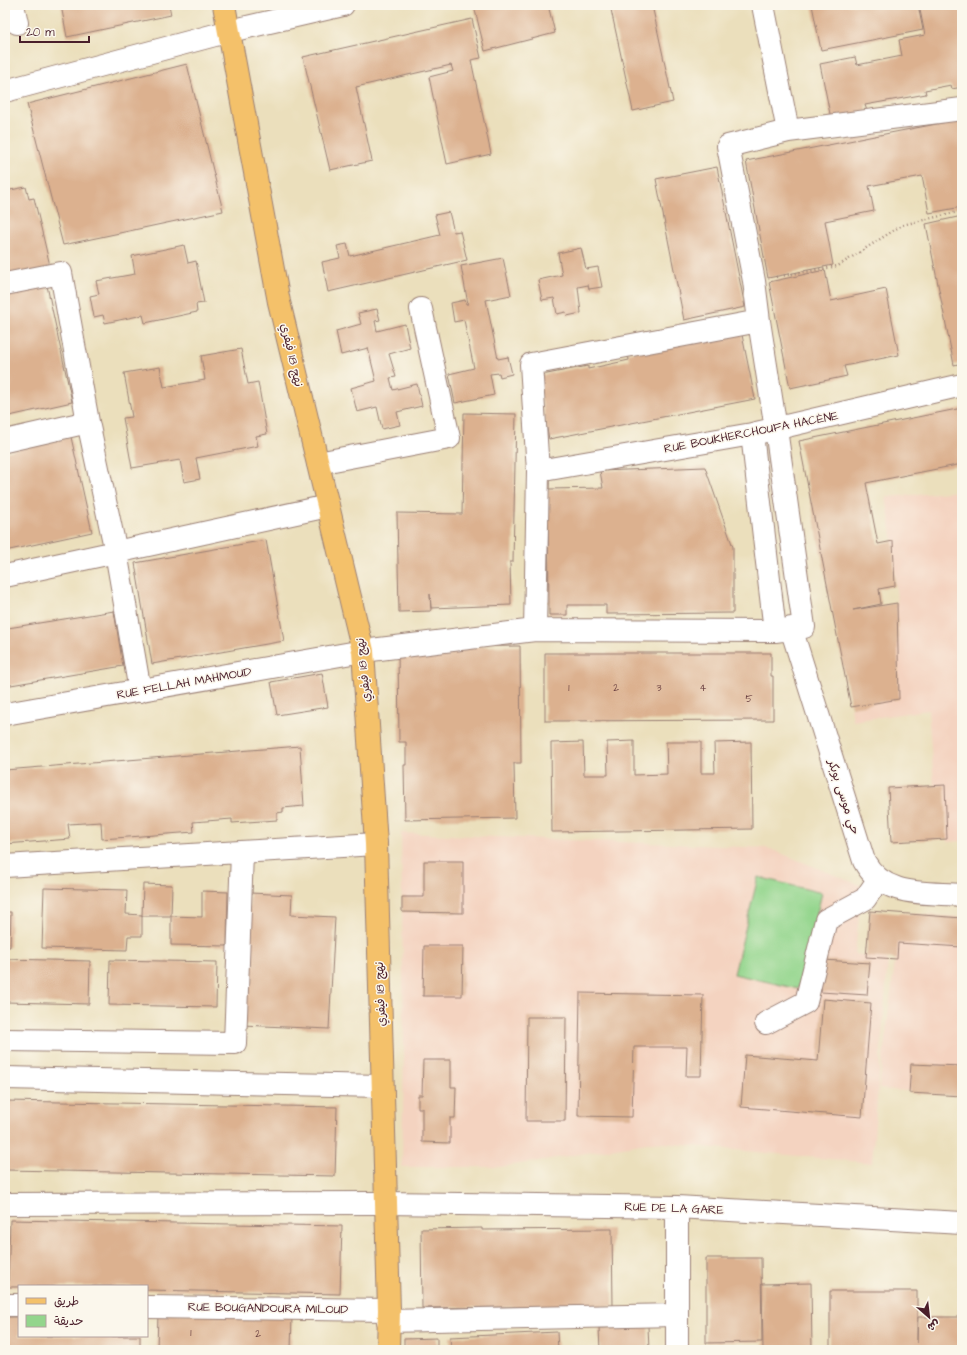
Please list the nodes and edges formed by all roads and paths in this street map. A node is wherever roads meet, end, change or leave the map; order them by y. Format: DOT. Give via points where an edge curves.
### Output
graph roads {
  1 [pos="224,5"];
  2 [pos="343,5"];
  3 [pos="763,5"];
  4 [pos="230,31"];
  5 [pos="5,91"];
  6 [pos="962,109"];
  7 [pos="788,131"];
  8 [pos="962,211"];
  9 [pos="754,281"];
  10 [pos="5,284"];
  11 [pos="421,309"];
  12 [pos="759,321"];
  13 [pos="962,385"];
  14 [pos="88,422"];
  15 [pos="776,429"];
  16 [pos="752,434"];
  17 [pos="5,440"];
  18 [pos="318,463"];
  19 [pos="538,471"];
  20 [pos="328,506"];
  21 [pos="116,552"];
  22 [pos="5,576"];
  23 [pos="790,629"];
  24 [pos="535,630"];
  25 [pos="364,651"];
  26 [pos="140,691"];
  27 [pos="5,714"];
  28 [pos="376,844"];
  29 [pos="242,853"];
  30 [pos="5,866"];
  31 [pos="878,880"];
  32 [pos="962,895"];
  33 [pos="766,1024"];
  34 [pos="5,1040"];
  35 [pos="5,1078"];
  36 [pos="382,1086"];
  37 [pos="385,1203"];
  38 [pos="5,1204"];
  39 [pos="677,1206"];
  40 [pos="962,1223"];
  41 [pos="5,1305"];
  42 [pos="18,1305"];
  43 [pos="148,1307"];
  44 [pos="677,1315"];
  45 [pos="388,1316"];
  46 [pos="388,1350"];
  47 [pos="677,1350"];
  1 -- 4 [label="main road, نهج 18 فيفري"];
  2 -- 4 [label="street"];
  3 -- 7 [label="street"];
  4 -- 5 [label="street"];
  4 -- 18 [label="main road, نهج 18 فيفري" via="279,302"];
  6 -- 7 [label="street"];
  7 -- 9 [label="street" via="728,146"];
  8 -- 9 [label="path" via="902,225 838,266"];
  9 -- 12 [label="street"];
  10 -- 14 [label="street" via="61,273"];
  11 -- 18 [label="street" via="449,438"];
  12 -- 15 [label="street"];
  12 -- 19 [label="street" via="531,364"];
  13 -- 15 [label="street, RUE BOUKHERCHOUFA HACÈNE"];
  14 -- 17 [label="street"];
  14 -- 21 [label="street"];
  15 -- 16 [label="street, RUE BOUKHERCHOUFA HACÈNE"];
  15 -- 23 [label="street"];
  16 -- 19 [label="street, RUE BOUKHERCHOUFA HACÈNE"];
  16 -- 23 [label="street"];
  18 -- 20 [label="main road, نهج 18 فيفري"];
  19 -- 24 [label="street"];
  20 -- 21 [label="street"];
  20 -- 25 [label="main road, نهج 18 فيفري"];
  21 -- 22 [label="street"];
  21 -- 26 [label="street"];
  23 -- 24 [label="street, RUE FELLAH MAHMOUD"];
  23 -- 31 [label="street, حي موسى بوبكر" via="864,861 870,873"];
  24 -- 25 [label="street, RUE FELLAH MAHMOUD"];
  25 -- 26 [label="street, RUE FELLAH MAHMOUD"];
  25 -- 28 [label="main road, نهج 18 فيفري"];
  26 -- 27 [label="street, RUE FELLAH MAHMOUD"];
  28 -- 29 [label="street"];
  28 -- 36 [label="main road, نهج 18 فيفري"];
  29 -- 30 [label="street"];
  29 -- 34 [label="street" via="235,1043"];
  31 -- 32 [label="street, حي موسى بوبكر" via="890,887 904,890"];
  31 -- 33 [label="street" via="865,899 826,920 806,1002"];
  35 -- 36 [label="street"];
  36 -- 37 [label="main road, نهج 18 فيفري"];
  37 -- 38 [label="street, RUE DE LA GARE"];
  37 -- 39 [label="street, RUE DE LA GARE"];
  37 -- 45 [label="main road, نهج 18 فيفري"];
  39 -- 40 [label="street, RUE DE LA GARE"];
  39 -- 44 [label="street"];
  41 -- 42 [label="street"];
  43 -- 45 [label="street, RUE BOUGANDOURA MILOUD"];
  44 -- 45 [label="street, RUE BOUGANDOURA MILOUD"];
  44 -- 47 [label="street"];
  45 -- 46 [label="main road, نهج 18 فيفري"];
}
